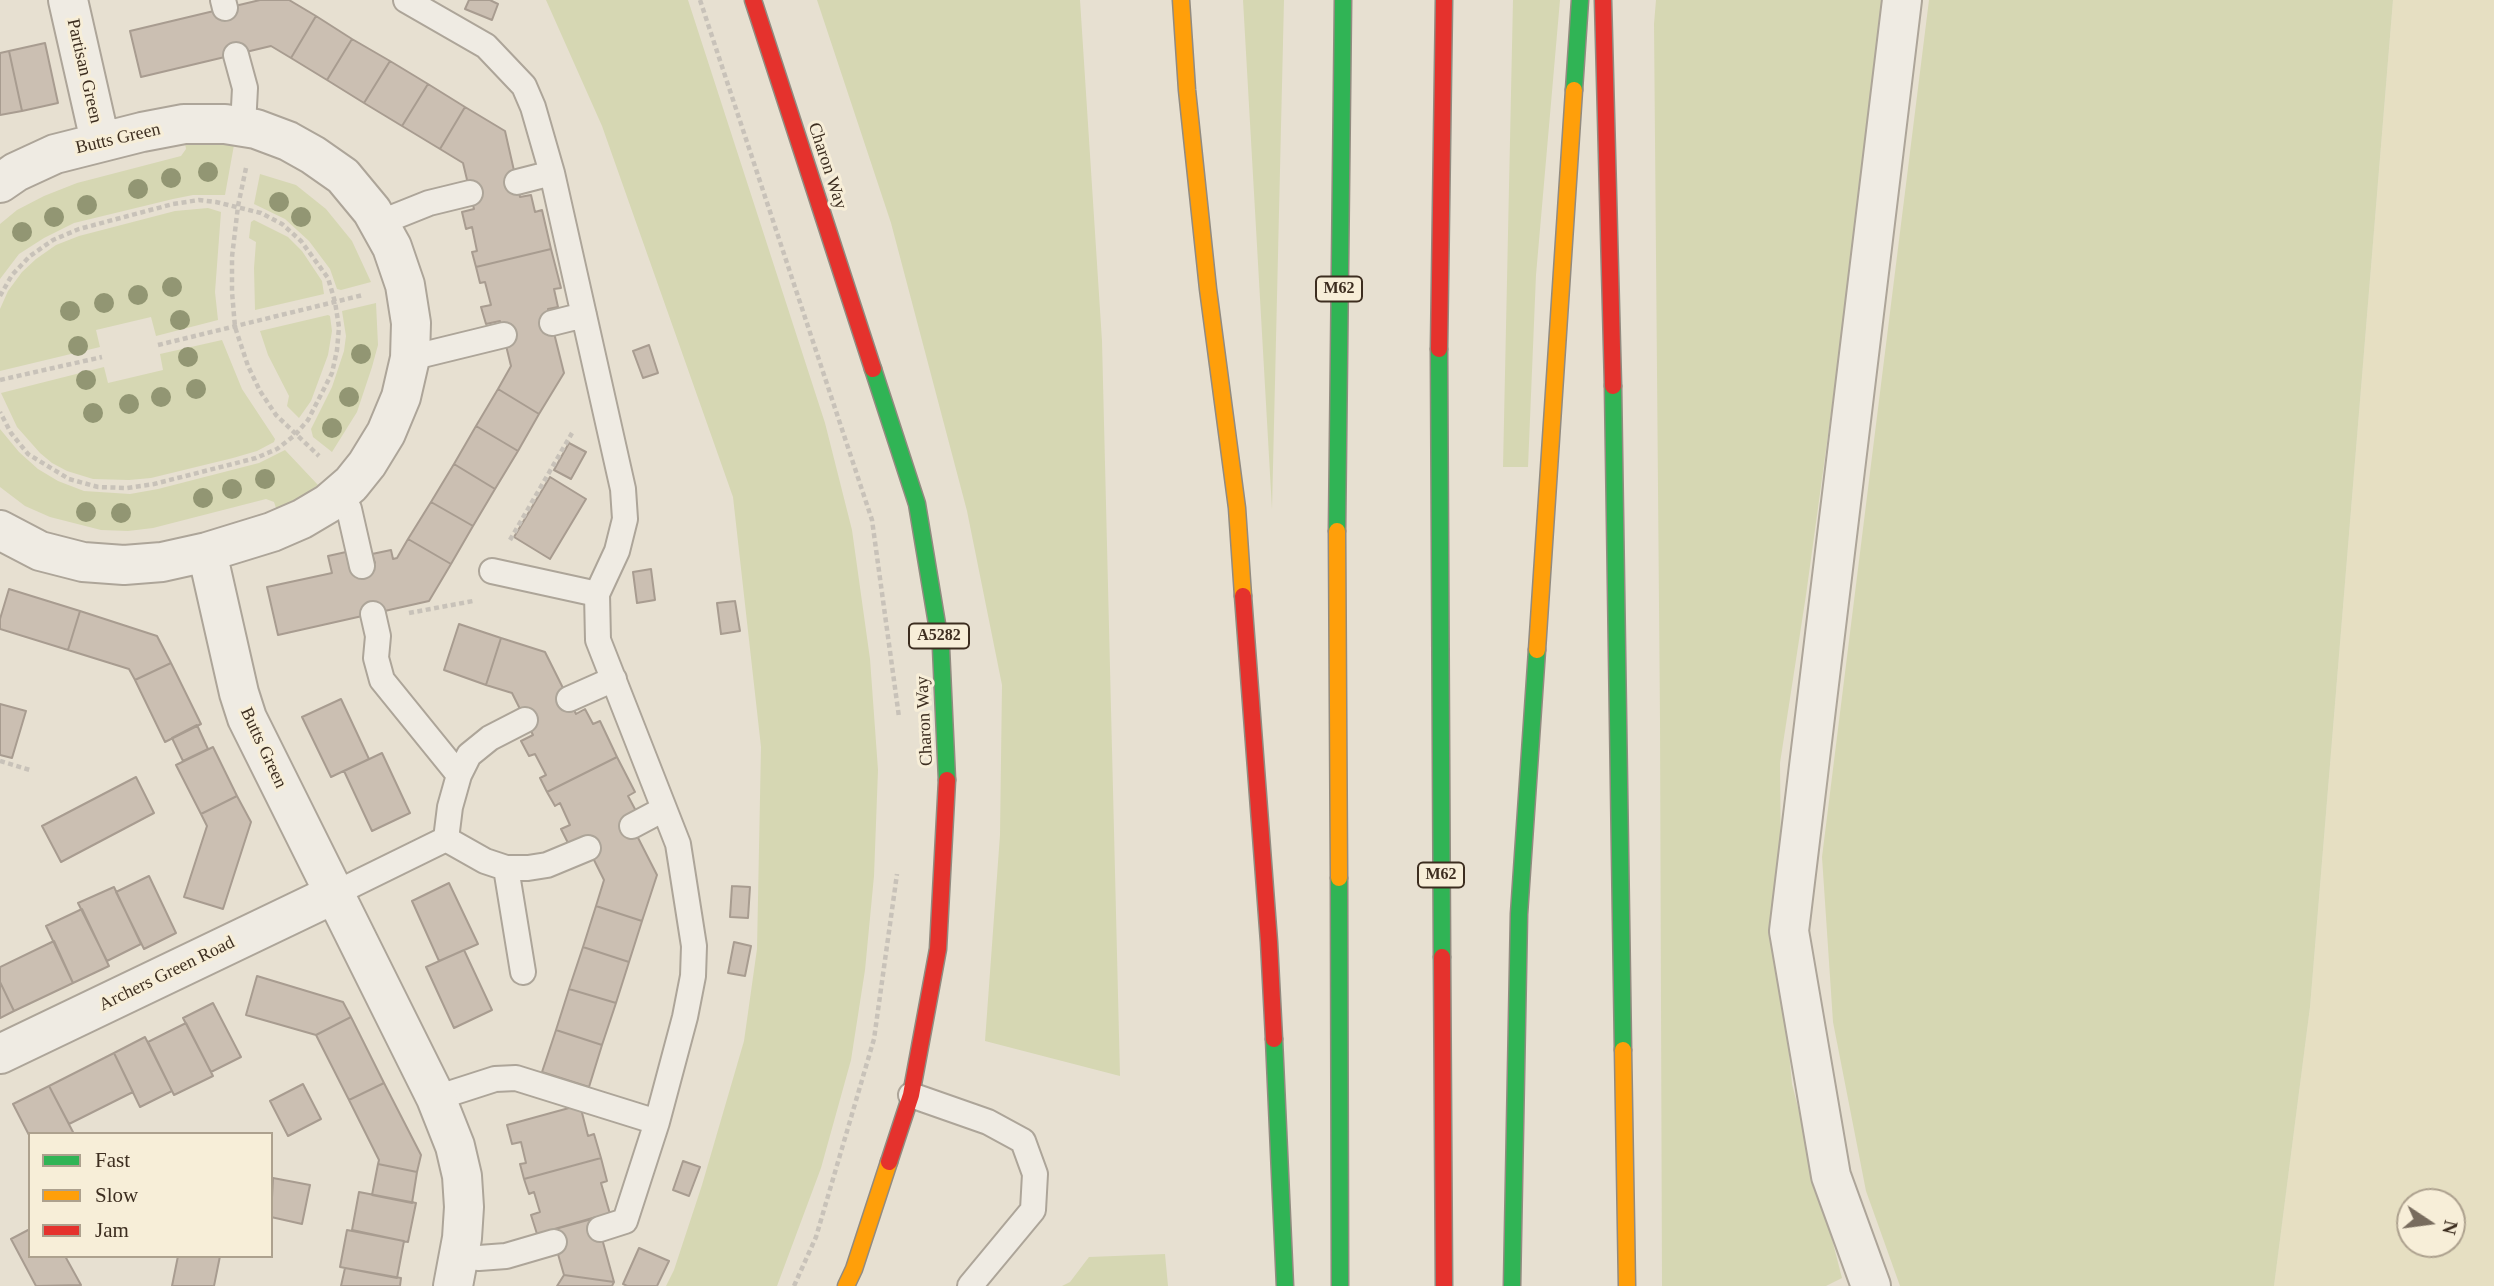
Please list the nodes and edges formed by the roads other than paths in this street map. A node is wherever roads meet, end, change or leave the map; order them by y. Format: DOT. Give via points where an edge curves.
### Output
graph roads {
  1 [pos="68,0"];
  2 [pos="406,0"];
  3 [pos="753,0"];
  4 [pos="1181,0"];
  5 [pos="1343,0"];
  6 [pos="1444,0"];
  7 [pos="1580,0"];
  8 [pos="1604,0"];
  9 [pos="1902,0"];
  10 [pos="236,55"];
  11 [pos="249,127"];
  12 [pos="100,141"];
  13 [pos="552,173"];
  14 [pos="517,182"];
  15 [pos="0,183"];
  16 [pos="470,192"];
  17 [pos="379,223"];
  18 [pos="584,315"];
  19 [pos="552,323"];
  20 [pos="504,335"];
  21 [pos="410,358"];
  22 [pos="345,489"];
  23 [pos="0,530"];
  24 [pos="207,552"];
  25 [pos="362,566"];
  26 [pos="492,570"];
  27 [pos="597,594"];
  28 [pos="373,617"];
  29 [pos="614,679"];
  30 [pos="569,699"];
  31 [pos="525,720"];
  32 [pos="459,775"];
  33 [pos="664,809"];
  34 [pos="632,826"];
  35 [pos="446,839"];
  36 [pos="589,848"];
  37 [pos="506,868"];
  38 [pos="334,894"];
  39 [pos="523,972"];
  40 [pos="0,1054"];
  41 [pos="911,1095"];
  42 [pos="436,1098"];
  43 [pos="657,1122"];
  44 [pos="600,1229"];
  45 [pos="554,1241"];
  46 [pos="457,1271"];
  47 [pos="846,1286"];
  48 [pos="970,1286"];
  49 [pos="1285,1286"];
  50 [pos="1340,1286"];
  51 [pos="1444,1286"];
  52 [pos="1512,1286"];
  53 [pos="1626,1286"];
  54 [pos="1871,1286"];
  1 -- 12 [label="street, Partisan Green"];
  2 -- 13 [label="lane" via="485,46 524,86"];
  3 -- 41 [label="main road, Charon Way / A5282" via="917,504 941,648 948,796 938,949"];
  4 -- 49 [label="main road" via="1205,263 1237,508 1269,942"];
  5 -- 50 [label="main road, M62" via="1337,452"];
  6 -- 51 [label="main road, M62" via="1438,425"];
  7 -- 52 [label="main road" via="1519,914"];
  8 -- 53 [label="main road"];
  9 -- 54 [label="street" via="1788,931 1831,1175"];
  10 -- 11 [label="lane"];
  11 -- 12 [label="street, Butts Green" via="184,124"];
  11 -- 17 [label="street, Butts Green" via="288,141 343,176"];
  12 -- 15 [label="street, Butts Green" via="55,154"];
  13 -- 14 [label="lane"];
  13 -- 18 [label="lane"];
  16 -- 17 [label="lane"];
  17 -- 21 [label="street, Butts Green" via="405,285"];
  18 -- 19 [label="lane"];
  18 -- 27 [label="lane" via="623,489 625,519 617,551"];
  20 -- 21 [label="lane"];
  21 -- 22 [label="street, Butts Green" via="386,433"];
  22 -- 24 [label="street, Butts Green" via="281,529"];
  22 -- 25 [label="lane"];
  23 -- 24 [label="street, Butts Green" via="40,551 83,562 162,562"];
  24 -- 38 [label="street, Butts Green" via="247,718"];
  26 -- 27 [label="lane"];
  27 -- 29 [label="lane" via="598,640"];
  28 -- 32 [label="lane" via="382,680"];
  29 -- 30 [label="lane"];
  29 -- 33 [label="lane"];
  31 -- 32 [label="lane" via="469,755"];
  32 -- 35 [label="lane"];
  33 -- 34 [label="lane"];
  33 -- 43 [label="lane" via="678,844 694,946 685,1017"];
  35 -- 37 [label="lane"];
  35 -- 38 [label="lane"];
  36 -- 37 [label="lane" via="547,865"];
  37 -- 39 [label="lane"];
  38 -- 40 [label="street, Archers Green Road"];
  38 -- 42 [label="street, Butts Green"];
  41 -- 47 [label="main road, Charon Way / A5282"];
  41 -- 48 [label="lane" via="988,1122 1023,1141 1035,1174 1033,1210"];
  42 -- 43 [label="lane" via="495,1079 516,1078"];
  42 -- 46 [label="street, Butts Green" via="462,1176 464,1207"];
  43 -- 44 [label="lane" via="625,1221"];
  45 -- 46 [label="lane, Butts Green" via="479,1258"];
}
